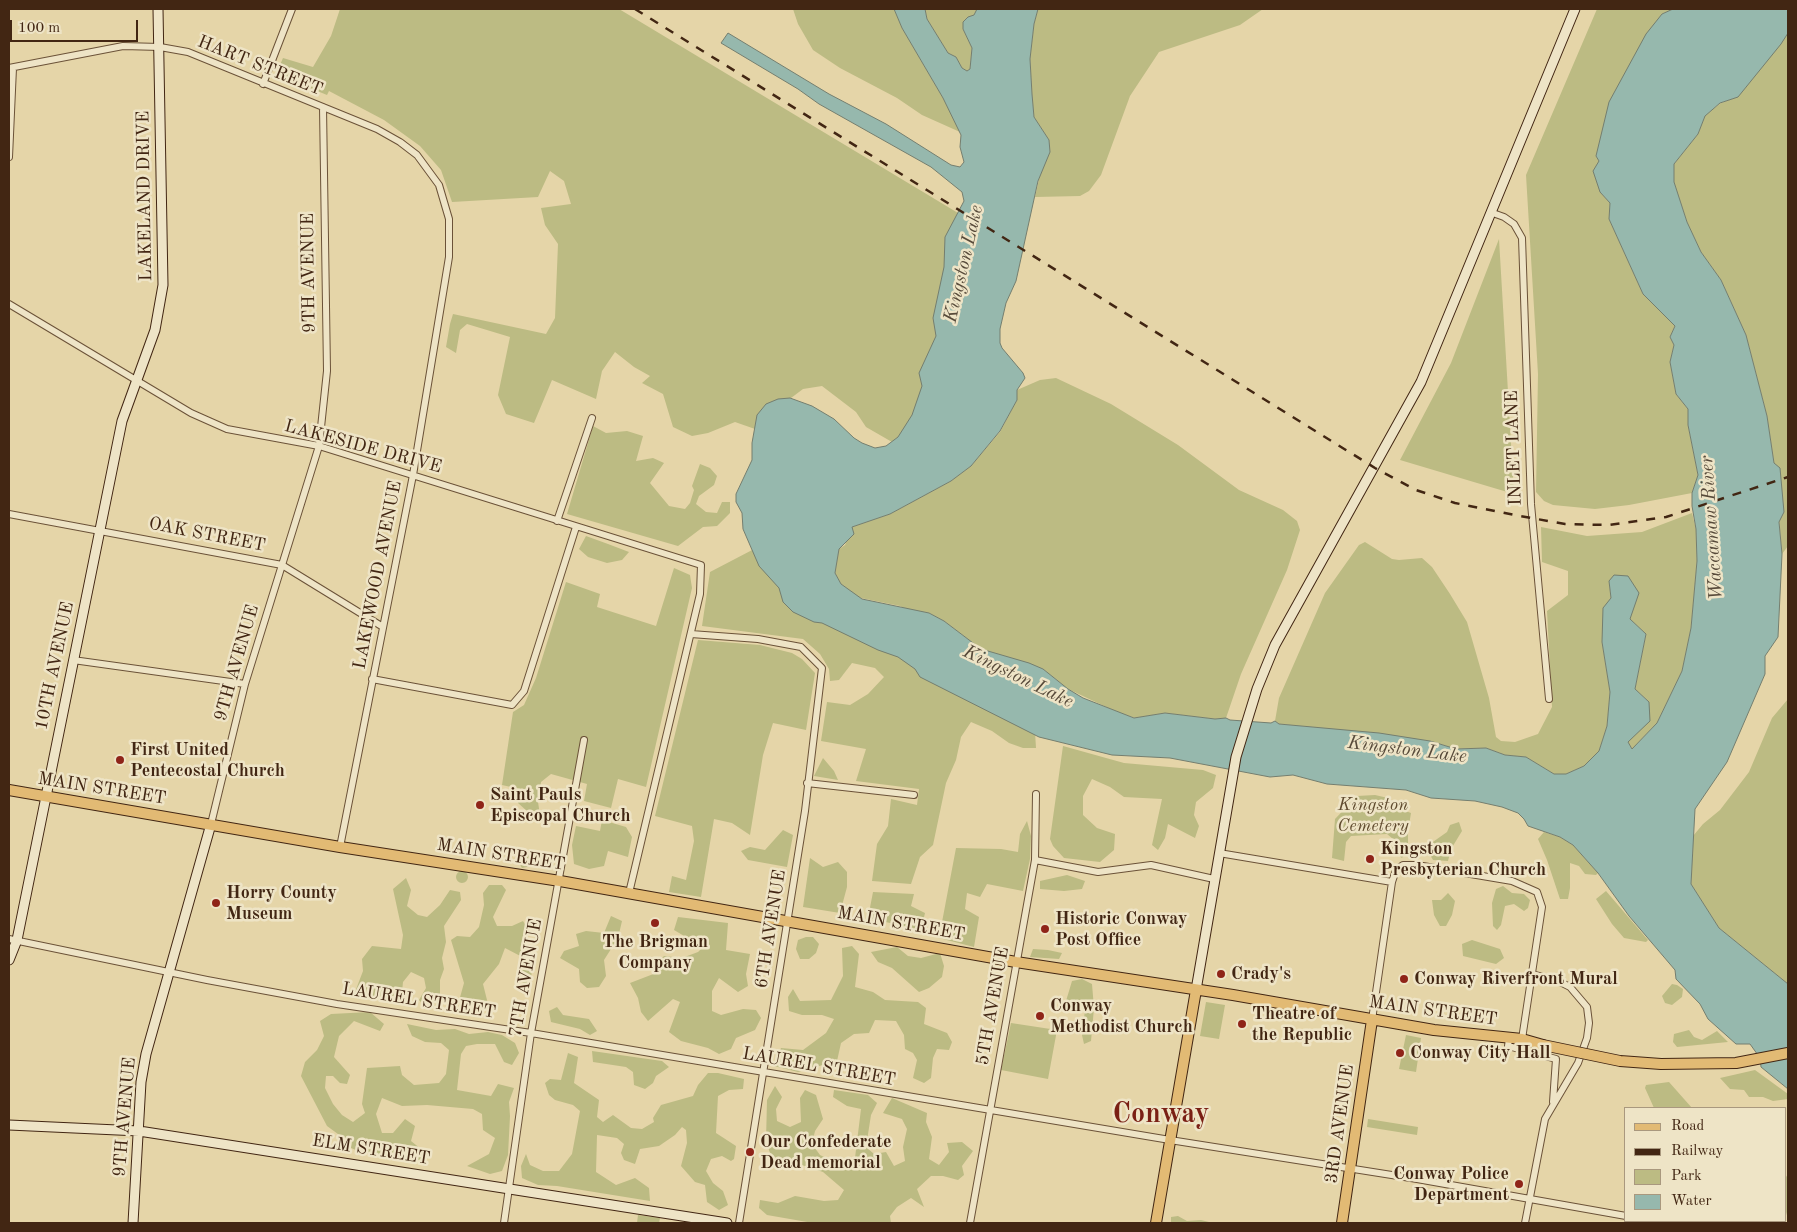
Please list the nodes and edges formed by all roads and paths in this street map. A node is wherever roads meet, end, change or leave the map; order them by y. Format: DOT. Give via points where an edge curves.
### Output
graph roads {
  1 [pos="158,9"];
  2 [pos="292,9"];
  3 [pos="1575,9"];
  4 [pos="160,47"];
  5 [pos="11,68"];
  6 [pos="263,84"];
  7 [pos="322,107"];
  8 [pos="9,157"];
  9 [pos="1490,212"];
  10 [pos="450,219"];
  11 [pos="9,304"];
  12 [pos="137,379"];
  13 [pos="592,418"];
  14 [pos="319,446"];
  15 [pos="413,475"];
  16 [pos="9,514"];
  17 [pos="557,521"];
  18 [pos="576,527"];
  19 [pos="100,530"];
  20 [pos="282,565"];
  21 [pos="383,627"];
  22 [pos="690,634"];
  23 [pos="73,660"];
  24 [pos="372,679"];
  25 [pos="246,684"];
  26 [pos="1548,699"];
  27 [pos="584,740"];
  28 [pos="807,783"];
  29 [pos="9,790"];
  30 [pos="1036,794"];
  31 [pos="914,795"];
  32 [pos="45,796"];
  33 [pos="211,824"];
  34 [pos="340,846"];
  35 [pos="1219,852"];
  36 [pos="1035,860"];
  37 [pos="1214,879"];
  38 [pos="560,881"];
  39 [pos="1392,882"];
  40 [pos="629,893"];
  41 [pos="787,920"];
  42 [pos="13,939"];
  43 [pos="9,960"];
  44 [pos="1016,962"];
  45 [pos="170,971"];
  46 [pos="1532,974"];
  47 [pos="1196,990"];
  48 [pos="1372,1020"];
  49 [pos="531,1033"];
  50 [pos="1509,1038"];
  51 [pos="1522,1039"];
  52 [pos="1788,1053"];
  53 [pos="763,1073"];
  54 [pos="1553,1102"];
  55 [pos="989,1111"];
  56 [pos="9,1125"];
  57 [pos="139,1131"];
  58 [pos="1170,1140"];
  59 [pos="1350,1169"];
  60 [pos="510,1188"];
  61 [pos="1529,1199"];
  62 [pos="1624,1216"];
  63 [pos="133,1223"];
  64 [pos="504,1223"];
  65 [pos="727,1223"];
  66 [pos="739,1223"];
  67 [pos="970,1223"];
  68 [pos="1156,1223"];
  69 [pos="1342,1223"];
  70 [pos="1524,1223"];
  1 -- 4 [label="street, LAKELAND DRIVE"];
  2 -- 6 [label="street"];
  3 -- 9 [label="street"];
  4 -- 5 [label="street, HART STREET" via="123,46"];
  4 -- 6 [label="street, HART STREET" via="188,52"];
  4 -- 12 [label="street, LAKELAND DRIVE" via="163,285 155,330"];
  5 -- 8 [label="street"];
  6 -- 7 [label="street, HART STREET"];
  7 -- 10 [label="street, HART STREET" via="377,128 417,155 439,186"];
  7 -- 14 [label="street, 9TH AVENUE" via="327,371"];
  9 -- 26 [label="street, INLET LANE" via="1514,224 1522,238 1531,504"];
  9 -- 35 [label="street" via="1421,382 1284,628 1257,690 1236,757"];
  10 -- 15 [label="street, LAKEWOOD AVENUE" via="450,256"];
  11 -- 12 [label="street, LAKESIDE DRIVE"];
  12 -- 14 [label="street, LAKESIDE DRIVE" via="191,413 227,429"];
  12 -- 19 [label="street, 10TH AVENUE" via="122,421"];
  13 -- 17 [label="street"];
  14 -- 15 [label="street, LAKESIDE DRIVE"];
  14 -- 20 [label="street, 9TH AVENUE"];
  15 -- 17 [label="street, LAKESIDE DRIVE"];
  15 -- 21 [label="street, LAKEWOOD AVENUE"];
  16 -- 19 [label="street, OAK STREET"];
  17 -- 18 [label="street, LAKESIDE DRIVE"];
  18 -- 22 [label="street, LAKESIDE DRIVE" via="701,565 700,594"];
  18 -- 24 [label="street" via="524,692 512,705"];
  19 -- 20 [label="street, OAK STREET"];
  19 -- 23 [label="street, 10TH AVENUE"];
  20 -- 21 [label="street, OAK STREET"];
  20 -- 25 [label="street, 9TH AVENUE"];
  21 -- 24 [label="street, LAKEWOOD AVENUE"];
  22 -- 28 [label="street, 6TH AVENUE" via="758,639 801,647 822,668"];
  22 -- 40 [label="street"];
  23 -- 25 [label="street"];
  23 -- 32 [label="street, 10TH AVENUE"];
  24 -- 34 [label="street, LAKEWOOD AVENUE"];
  25 -- 33 [label="street, 9TH AVENUE"];
  27 -- 38 [label="street, 7TH AVENUE"];
  28 -- 31 [label="street"];
  28 -- 41 [label="street, 6TH AVENUE"];
  29 -- 32 [label="main road, MAIN STREET"];
  30 -- 36 [label="street, 5TH AVENUE"];
  32 -- 33 [label="main road, MAIN STREET"];
  32 -- 42 [label="street, 10TH AVENUE"];
  33 -- 34 [label="main road, MAIN STREET"];
  33 -- 45 [label="street, 9TH AVENUE"];
  34 -- 38 [label="main road, MAIN STREET"];
  35 -- 37 [label="street"];
  35 -- 39 [label="street"];
  36 -- 37 [label="street" via="1098,872 1151,866"];
  36 -- 44 [label="street, 5TH AVENUE"];
  37 -- 47 [label="street"];
  38 -- 40 [label="main road, MAIN STREET"];
  38 -- 49 [label="street, 7TH AVENUE"];
  39 -- 46 [label="street" via="1396,870 1417,865 1512,881 1537,892 1542,907"];
  39 -- 48 [label="street, 3RD AVENUE"];
  40 -- 41 [label="main road, MAIN STREET"];
  41 -- 44 [label="main road, MAIN STREET"];
  41 -- 53 [label="street, 6TH AVENUE"];
  42 -- 43 [label="street, 10TH AVENUE"];
  42 -- 45 [label="street, LAUREL STREET"];
  44 -- 47 [label="main road, MAIN STREET"];
  44 -- 55 [label="street, 5TH AVENUE"];
  45 -- 49 [label="street, LAUREL STREET" via="337,1004"];
  45 -- 57 [label="street, 9TH AVENUE" via="146,1054"];
  46 -- 51 [label="street"];
  46 -- 54 [label="street" via="1570,987 1587,1007 1587,1038 1578,1063"];
  47 -- 48 [label="main road, MAIN STREET"];
  47 -- 58 [label="main road"];
  48 -- 50 [label="main road, MAIN STREET"];
  48 -- 59 [label="main road, 3RD AVENUE"];
  49 -- 53 [label="street, LAUREL STREET"];
  49 -- 60 [label="street, 7TH AVENUE"];
  50 -- 51 [label="main road, MAIN STREET"];
  50 -- 54 [label="street" via="1508,1046 1556,1059"];
  51 -- 52 [label="main road, MAIN STREET, bridge" via="1620,1061 1661,1064 1736,1064"];
  53 -- 55 [label="street, LAUREL STREET"];
  53 -- 66 [label="street, 6TH AVENUE"];
  54 -- 61 [label="street" via="1545,1119"];
  55 -- 58 [label="street, LAUREL STREET"];
  55 -- 67 [label="street, 5TH AVENUE"];
  56 -- 57 [label="street, ELM STREET"];
  57 -- 60 [label="street, ELM STREET"];
  57 -- 63 [label="street, 9TH AVENUE"];
  58 -- 59 [label="street, LAUREL STREET"];
  58 -- 68 [label="main road"];
  59 -- 61 [label="street, LAUREL STREET"];
  59 -- 69 [label="main road, 3RD AVENUE"];
  60 -- 64 [label="street, 7TH AVENUE"];
  60 -- 65 [label="street, ELM STREET"];
  61 -- 62 [label="street, LAUREL STREET"];
  61 -- 70 [label="street"];
}
